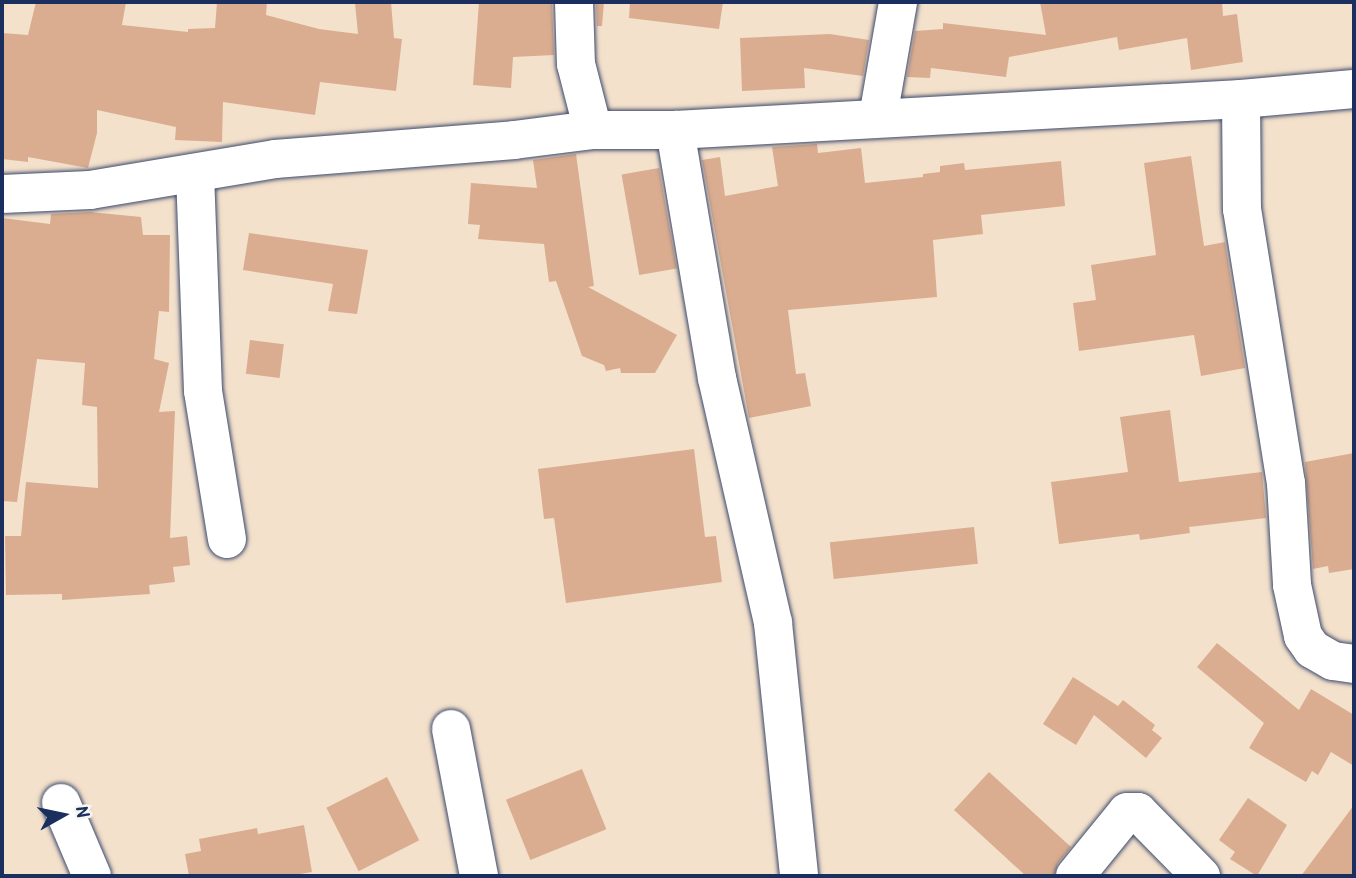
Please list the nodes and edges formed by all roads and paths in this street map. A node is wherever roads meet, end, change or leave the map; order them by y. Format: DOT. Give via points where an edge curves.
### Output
graph roads {
  1 [pos="574,2"];
  2 [pos="898,2"];
  3 [pos="1354,89"];
  4 [pos="1241,99"];
  5 [pos="878,117"];
  6 [pos="593,130"];
  7 [pos="675,130"];
  8 [pos="195,173"];
  9 [pos="2,194"];
  10 [pos="227,539"];
  11 [pos="1354,664"];
  12 [pos="451,729"];
  13 [pos="61,803"];
  14 [pos="92,876"];
  15 [pos="479,876"];
  16 [pos="799,876"];
  17 [pos="1074,876"];
  18 [pos="1201,876"];
  1 -- 6 [label="street" via="576,64"];
  2 -- 5 [label="street"];
  3 -- 4 [label="street"];
  4 -- 5 [label="street"];
  4 -- 11 [label="street" via="1242,209 1286,483 1292,586 1303,636 1312,649 1332,661"];
  5 -- 7 [label="street"];
  6 -- 7 [label="street"];
  6 -- 8 [label="street" via="275,159"];
  7 -- 16 [label="street" via="717,378 773,623"];
  8 -- 9 [label="street" via="90,190"];
  8 -- 10 [label="street" via="203,391"];
  12 -- 15 [label="street"];
  13 -- 14 [label="street"];
  17 -- 18 [label="street" via="1127,812 1138,812"];
}
